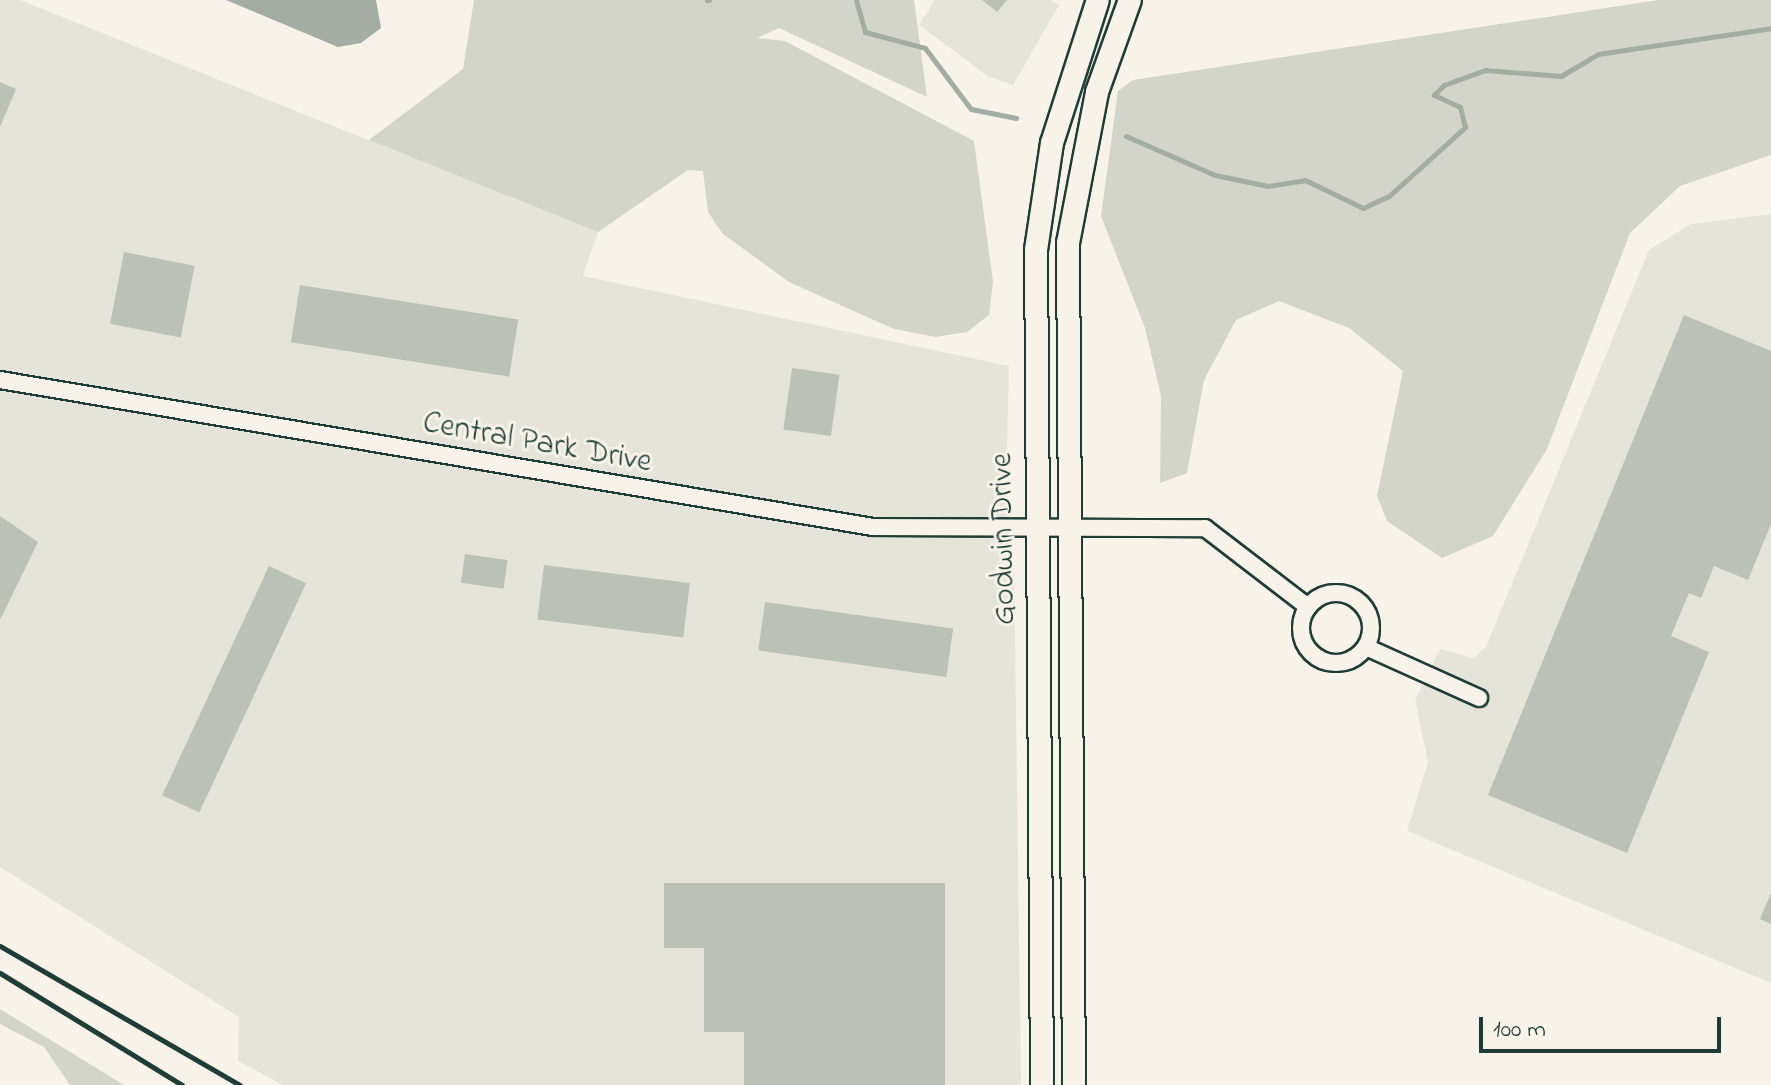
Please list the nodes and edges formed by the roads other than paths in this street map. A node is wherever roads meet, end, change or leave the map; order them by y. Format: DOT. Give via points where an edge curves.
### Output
graph roads {
  1 [pos="1098,0"];
  2 [pos="1130,0"];
  3 [pos="0,380"];
  4 [pos="1068,526"];
  5 [pos="1037,527"];
  6 [pos="1308,607"];
  7 [pos="1366,647"];
  8 [pos="1479,698"];
  9 [pos="1042,1085"];
  10 [pos="1074,1085"];
  1 -- 5 [label="street, Godwin Drive" via="1065,91 1039,223 1034,303"];
  2 -- 4 [label="street, Godwin Drive" via="1097,92 1071,218"];
  3 -- 5 [label="street, Central Park Drive" via="812,519 929,529"];
  4 -- 5 [label="street, Central Park Drive"];
  4 -- 6 [label="street, Central Park Drive" via="1205,528"];
  4 -- 10 [label="street, Godwin Drive"];
  5 -- 9 [label="street, Godwin Drive"];
  6 -- 7 [label="street" via="1327,594 1361,602 1371,624"];
  6 -- 7 [label="street" via="1301,628 1315,656 1347,662"];
  7 -- 8 [label="street"];
}
